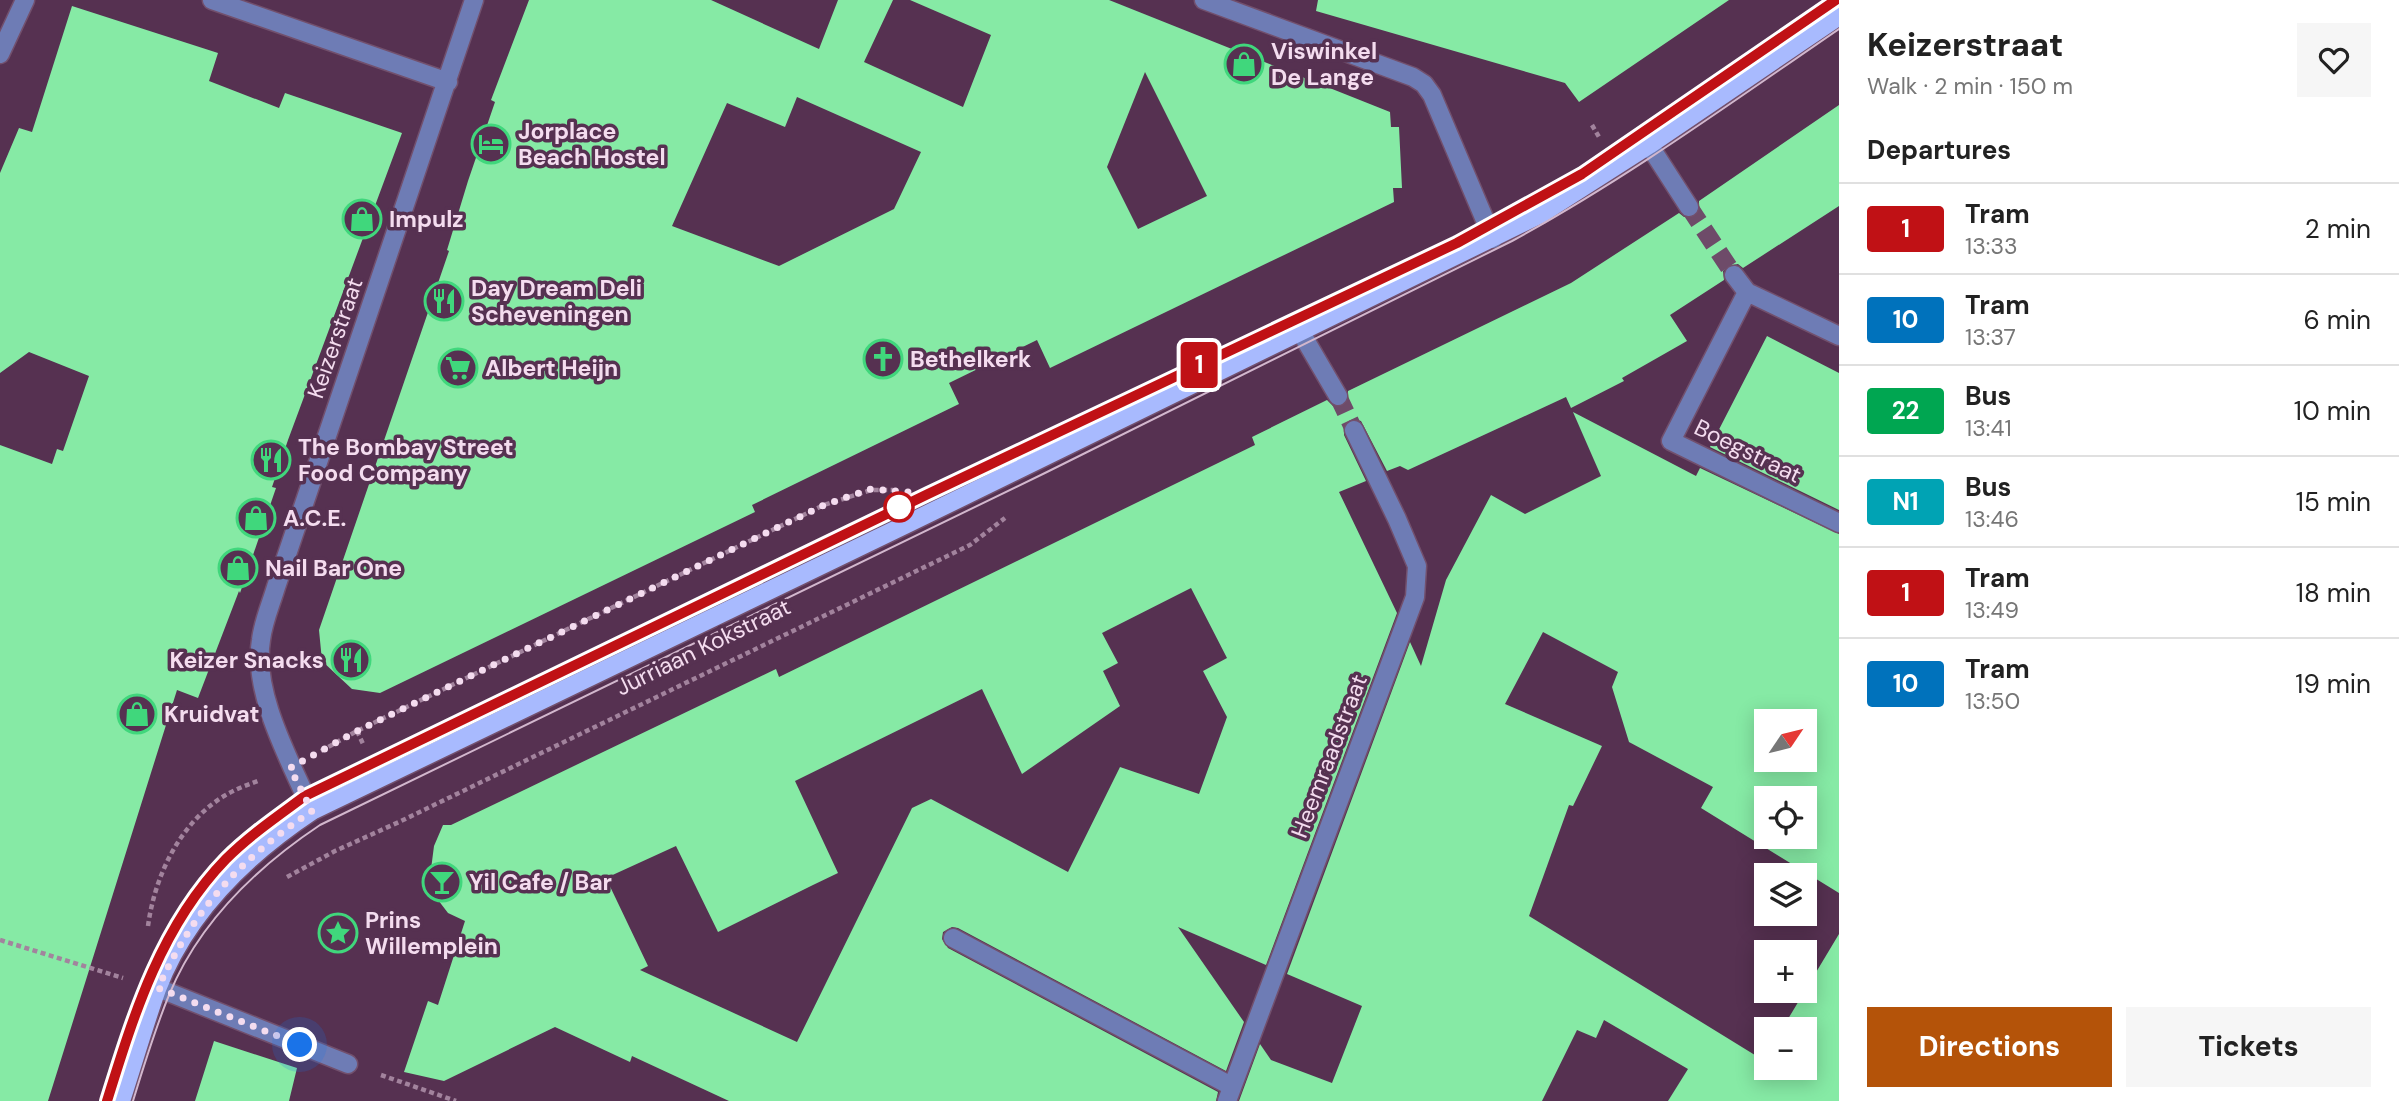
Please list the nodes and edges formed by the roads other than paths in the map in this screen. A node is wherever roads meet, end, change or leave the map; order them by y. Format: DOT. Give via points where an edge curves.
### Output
graph roads {
  1 [pos="25,0"];
  2 [pos="212,0"];
  3 [pos="474,0"];
  4 [pos="1216,2"];
  5 [pos="1839,16"];
  6 [pos="0,54"];
  7 [pos="447,82"];
  8 [pos="1649,145"];
  9 [pos="1689,207"];
  10 [pos="1493,239"];
  11 [pos="1734,275"];
  12 [pos="1747,292"];
  13 [pos="1300,331"];
  14 [pos="1839,336"];
  15 [pos="1338,396"];
  16 [pos="1354,430"];
  17 [pos="1839,523"];
  18 [pos="312,811"];
  19 [pos="953,938"];
  20 [pos="158,988"];
  21 [pos="348,1064"];
  22 [pos="1229,1093"];
  23 [pos="121,1101"];
  1 -- 6 [label="street"];
  2 -- 7 [label="street"];
  3 -- 7 [label="street, Keizerstraat"];
  4 -- 10 [label="street" via="1424,84"];
  5 -- 8 [label="main road, Jurriaan Kokstraat"];
  7 -- 18 [label="street, Keizerstraat" via="260,640 261,676 290,768"];
  8 -- 9 [label="street"];
  8 -- 10 [label="main road, Jurriaan Kokstraat"];
  10 -- 13 [label="main road, Jurriaan Kokstraat"];
  11 -- 12 [label="street"];
  12 -- 14 [label="street"];
  12 -- 17 [label="street, Boegstraat" via="1671,440"];
  13 -- 15 [label="street"];
  13 -- 18 [label="main road, Jurriaan Kokstraat"];
  16 -- 22 [label="street, Heemraadstraat" via="1417,566 1415,597"];
  18 -- 20 [label="main road, Jurriaan Kokstraat" via="256,852 208,901"];
  19 -- 22 [label="street"];
  20 -- 21 [label="street"];
  20 -- 23 [label="main road, Jurriaan Kokstraat"];
}
